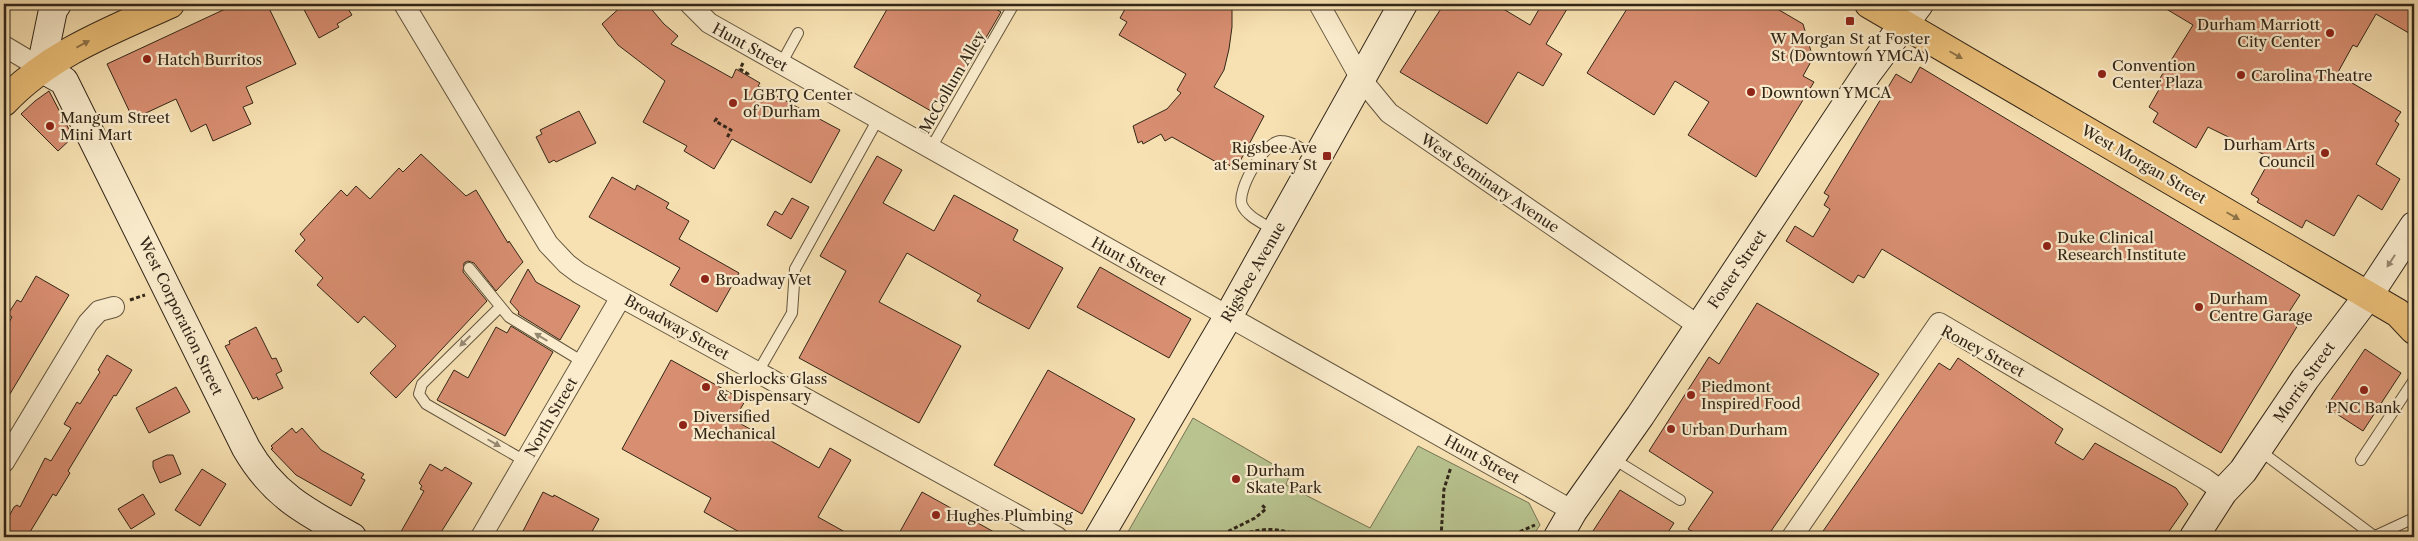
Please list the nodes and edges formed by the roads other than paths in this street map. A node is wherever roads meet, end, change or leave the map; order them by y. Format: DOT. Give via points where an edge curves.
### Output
graph roads {
  1 [pos="57,4"];
  2 [pos="170,4"];
  3 [pos="404,4"];
  4 [pos="690,4"];
  5 [pos="1014,4"];
  6 [pos="1319,4"];
  7 [pos="1403,4"];
  8 [pos="1869,4"];
  9 [pos="1912,14"];
  10 [pos="798,33"];
  11 [pos="4,46"];
  12 [pos="781,64"];
  13 [pos="41,68"];
  14 [pos="1361,79"];
  15 [pos="4,102"];
  16 [pos="878,118"];
  17 [pos="931,148"];
  18 [pos="1317,158"];
  19 [pos="2414,226"];
  20 [pos="1276,232"];
  21 [pos="469,268"];
  22 [pos="2368,296"];
  23 [pos="621,297"];
  24 [pos="114,307"];
  25 [pos="500,307"];
  26 [pos="1228,317"];
  27 [pos="2409,321"];
  28 [pos="1699,326"];
  29 [pos="583,362"];
  30 [pos="758,372"];
  31 [pos="2414,380"];
  32 [pos="2258,449"];
  33 [pos="1611,458"];
  34 [pos="2361,460"];
  35 [pos="525,461"];
  36 [pos="4,462"];
  37 [pos="2224,492"];
  38 [pos="1680,500"];
  39 [pos="1573,511"];
  40 [pos="2414,518"];
  41 [pos="1547,531"];
  42 [pos="352,537"];
  43 [pos="481,537"];
  44 [pos="1057,537"];
  45 [pos="1099,537"];
  46 [pos="1792,537"];
  47 [pos="2194,537"];
  48 [pos="2373,537"];
  1 -- 13 [label="street"];
  13 -- 2 [label="main road, one-way" via="93,38"];
  3 -- 23 [label="street, Broadway Street" via="548,244 579,273"];
  4 -- 12 [label="street, Hunt Street" via="709,23"];
  5 -- 17 [label="lane, McCollum Alley"];
  6 -- 14 [label="street, West Seminary Avenue"];
  7 -- 14 [label="street, Rigsbee Avenue"];
  8 -- 9 [label="main road, West Morgan Street"];
  9 -- 22 [label="main road, West Morgan Street, one-way"];
  9 -- 28 [label="street, Foster Street" via="1868,72"];
  10 -- 12 [label="lane"];
  11 -- 13 [label="street"];
  12 -- 16 [label="street, Hunt Street"];
  13 -- 15 [label="main road"];
  13 -- 42 [label="street, West Corporation Street" via="64,81 257,467 282,495 302,510"];
  14 -- 18 [label="street, Rigsbee Avenue"];
  14 -- 28 [label="street, West Seminary Avenue" via="1389,113"];
  16 -- 17 [label="street, Hunt Street"];
  16 -- 30 [label="lane" via="795,269 792,313"];
  17 -- 26 [label="street, Hunt Street"];
  18 -- 20 [label="street, Rigsbee Avenue"];
  18 -- 20 [label="lane" via="1282,141 1269,145 1260,156 1244,187 1242,207"];
  19 -- 22 [label="street, Morris Street, one-way"];
  20 -- 26 [label="street, Rigsbee Avenue"];
  21 -- 25 [label="lane"];
  22 -- 27 [label="main road, West Morgan Street"];
  22 -- 32 [label="street, Morris Street" via="2305,379"];
  23 -- 29 [label="street, North Street"];
  23 -- 30 [label="street, Broadway Street"];
  24 -- 36 [label="street" via="99,311 88,323"];
  29 -- 25 [label="lane, one-way" via="509,318"];
  25 -- 35 [label="lane, one-way" via="422,384 420,394 426,404"];
  26 -- 39 [label="street, Hunt Street"];
  26 -- 45 [label="street, Rigsbee Avenue"];
  28 -- 33 [label="street, Foster Street"];
  29 -- 35 [label="street, North Street"];
  30 -- 44 [label="street, Broadway Street"];
  31 -- 34 [label="lane"];
  32 -- 37 [label="street, Morris Street"];
  32 -- 48 [label="lane"];
  33 -- 38 [label="lane"];
  33 -- 39 [label="street, Foster Street"];
  35 -- 43 [label="street, North Street"];
  37 -- 46 [label="street, Roney Street" via="1939,323"];
  37 -- 47 [label="street, Morris Street"];
  39 -- 41 [label="street, Foster Street"];
  40 -- 48 [label="lane"];
}
